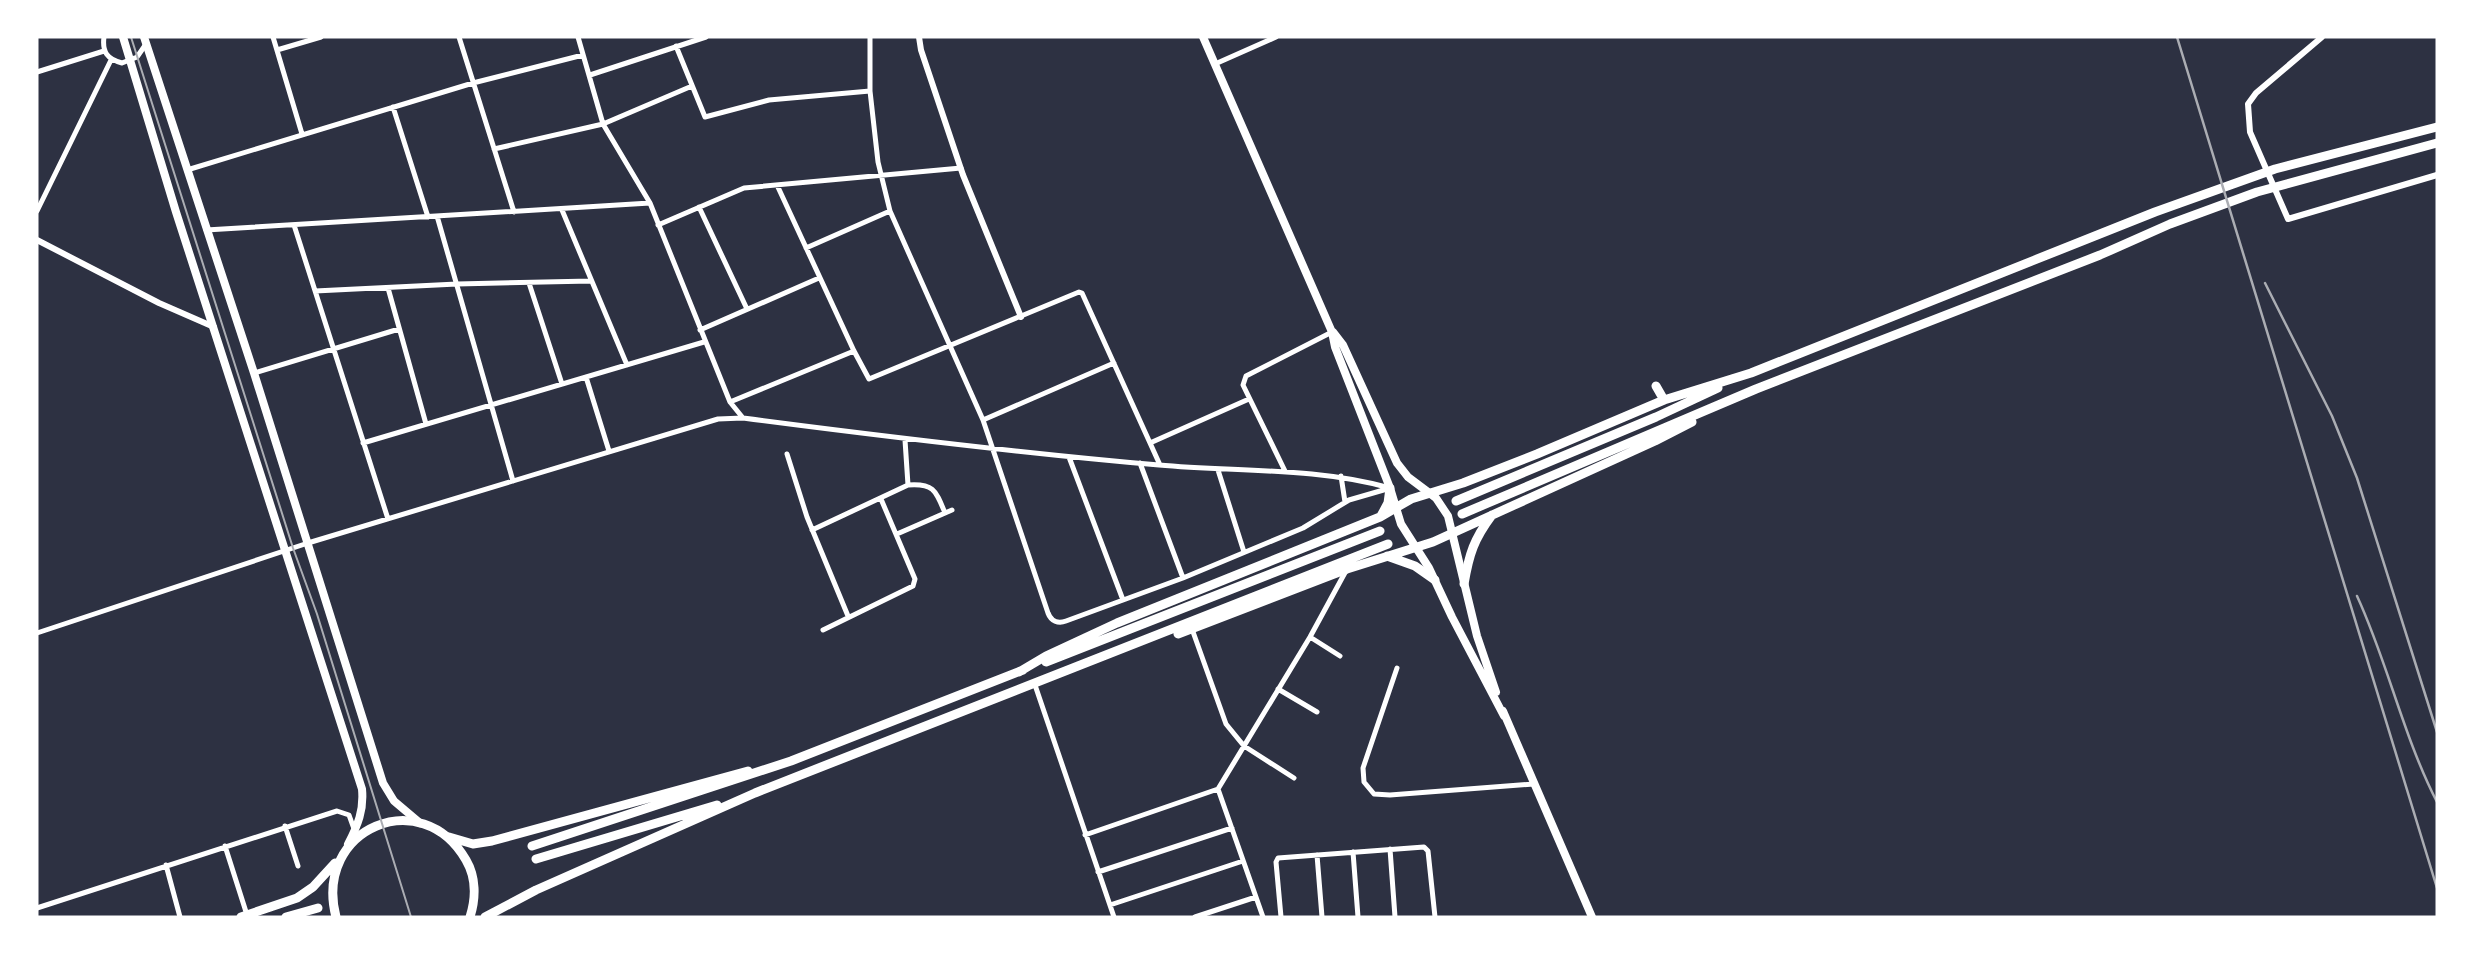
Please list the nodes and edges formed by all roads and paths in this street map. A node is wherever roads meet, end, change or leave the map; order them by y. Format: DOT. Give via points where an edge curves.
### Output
graph roads {
  1 [pos="104,37"];
  2 [pos="123,37"];
  3 [pos="273,37"];
  4 [pos="321,37"];
  5 [pos="459,37"];
  6 [pos="578,37"];
  7 [pos="706,37"];
  8 [pos="870,37"];
  9 [pos="919,37"];
  10 [pos="1203,37"];
  11 [pos="1276,37"];
  12 [pos="2322,37"];
  13 [pos="145,41"];
  14 [pos="676,46"];
  15 [pos="277,50"];
  16 [pos="104,51"];
  17 [pos="583,55"];
  18 [pos="111,60"];
  19 [pos="132,61"];
  20 [pos="1215,64"];
  21 [pos="37,72"];
  22 [pos="590,75"];
  23 [pos="473,83"];
  24 [pos="692,86"];
  25 [pos="870,91"];
  26 [pos="393,107"];
  27 [pos="603,124"];
  28 [pos="2437,127"];
  29 [pos="302,134"];
  30 [pos="2437,143"];
  31 [pos="494,149"];
  32 [pos="961,169"];
  33 [pos="187,170"];
  34 [pos="2437,175"];
  35 [pos="881,176"];
  36 [pos="777,185"];
  37 [pos="650,203"];
  38 [pos="699,207"];
  39 [pos="562,210"];
  40 [pos="37,211"];
  41 [pos="890,211"];
  42 [pos="514,212"];
  43 [pos="437,216"];
  44 [pos="428,217"];
  45 [pos="294,225"];
  46 [pos="658,225"];
  47 [pos="206,230"];
  48 [pos="37,240"];
  49 [pos="806,248"];
  50 [pos="819,278"];
  51 [pos="591,281"];
  52 [pos="529,283"];
  53 [pos="457,284"];
  54 [pos="388,288"];
  55 [pos="315,291"];
  56 [pos="747,309"];
  57 [pos="1021,317"];
  58 [pos="214,327"];
  59 [pos="399,329"];
  60 [pos="700,330"];
  61 [pos="1332,331"];
  62 [pos="704,342"];
  63 [pos="950,346"];
  64 [pos="334,349"];
  65 [pos="854,351"];
  66 [pos="1114,363"];
  67 [pos="627,365"];
  68 [pos="254,373"];
  69 [pos="1751,373"];
  70 [pos="586,377"];
  71 [pos="562,384"];
  72 [pos="1656,386"];
  73 [pos="1756,389"];
  74 [pos="1250,399"];
  75 [pos="1664,400"];
  76 [pos="730,402"];
  77 [pos="492,405"];
  78 [pos="743,418"];
  79 [pos="983,420"];
  80 [pos="426,424"];
  81 [pos="905,440"];
  82 [pos="363,443"];
  83 [pos="1150,443"];
  84 [pos="995,450"];
  85 [pos="609,451"];
  86 [pos="787,454"];
  87 [pos="1069,457"];
  88 [pos="1140,463"];
  89 [pos="1160,465"];
  90 [pos="1218,470"];
  91 [pos="1285,471"];
  92 [pos="1341,476"];
  93 [pos="513,481"];
  94 [pos="908,485"];
  95 [pos="1390,488"];
  96 [pos="1430,493"];
  97 [pos="881,499"];
  98 [pos="1456,501"];
  99 [pos="1345,502"];
  100 [pos="1395,508"];
  101 [pos="952,510"];
  102 [pos="945,513"];
  103 [pos="1493,513"];
  104 [pos="1462,514"];
  105 [pos="1380,517"];
  106 [pos="388,519"];
  107 [pos="812,530"];
  108 [pos="1380,531"];
  109 [pos="1453,532"];
  110 [pos="897,534"];
  111 [pos="308,542"];
  112 [pos="1388,544"];
  113 [pos="1416,547"];
  114 [pos="285,551"];
  115 [pos="1244,552"];
  116 [pos="1386,556"];
  117 [pos="1347,569"];
  118 [pos="1183,578"];
  119 [pos="1435,580"];
  120 [pos="1464,584"];
  121 [pos="1123,600"];
  122 [pos="849,616"];
  123 [pos="1192,629"];
  124 [pos="823,630"];
  125 [pos="37,633"];
  126 [pos="1310,637"];
  127 [pos="1340,656"];
  128 [pos="1083,665"];
  129 [pos="1397,668"];
  130 [pos="1019,672"];
  131 [pos="1035,685"];
  132 [pos="1278,690"];
  133 [pos="1317,712"];
  134 [pos="1504,716"];
  135 [pos="1244,746"];
  136 [pos="791,761"];
  137 [pos="1294,778"];
  138 [pos="1534,784"];
  139 [pos="1218,789"];
  140 [pos="755,793"];
  141 [pos="421,823"];
  142 [pos="285,826"];
  143 [pos="1231,828"];
  144 [pos="353,835"];
  145 [pos="1086,835"];
  146 [pos="449,837"];
  147 [pos="225,846"];
  148 [pos="532,846"];
  149 [pos="1390,849"];
  150 [pos="344,852"];
  151 [pos="1353,852"];
  152 [pos="1317,855"];
  153 [pos="536,859"];
  154 [pos="1243,861"];
  155 [pos="166,865"];
  156 [pos="298,866"];
  157 [pos="1098,872"];
  158 [pos="1256,897"];
  159 [pos="1110,905"];
  160 [pos="37,908"];
  161 [pos="318,908"];
  162 [pos="244,916"];
  163 [pos="180,917"];
  164 [pos="286,917"];
  165 [pos="336,917"];
  166 [pos="470,917"];
  167 [pos="485,917"];
  168 [pos="1114,917"];
  169 [pos="1195,917"];
  170 [pos="1263,917"];
  171 [pos="1281,917"];
  172 [pos="1322,917"];
  173 [pos="1358,917"];
  174 [pos="1395,917"];
  175 [pos="1435,917"];
  176 [pos="1592,917"];
  1 -- 16 [label="street"];
  2 -- 19 [label="main road"];
  3 -- 15 [label="street"];
  4 -- 15 [label="street"];
  5 -- 23 [label="street"];
  6 -- 17 [label="street"];
  7 -- 14 [label="street"];
  8 -- 25 [label="street"];
  9 -- 32 [label="street"];
  10 -- 20 [label="main road"];
  11 -- 20 [label="street"];
  12 -- 34 [label="street" via="2248,104 2250,132 2288,219"];
  13 -- 19 [label="street" via="141,54"];
  13 -- 33 [label="main road"];
  14 -- 22 [label="street"];
  14 -- 24 [label="street"];
  15 -- 29 [label="street"];
  16 -- 18 [label="street"];
  16 -- 21 [label="street"];
  17 -- 22 [label="street"];
  17 -- 23 [label="street"];
  18 -- 19 [label="street"];
  18 -- 40 [label="street"];
  19 -- 58 [label="main road"];
  20 -- 61 [label="main road"];
  22 -- 27 [label="street"];
  23 -- 26 [label="street"];
  23 -- 31 [label="street"];
  24 -- 25 [label="street" via="708,118 769,100"];
  24 -- 27 [label="street"];
  25 -- 35 [label="street"];
  26 -- 29 [label="street"];
  26 -- 44 [label="street"];
  27 -- 31 [label="street"];
  27 -- 37 [label="street"];
  28 -- 69 [label="highway" via="2295,163 2155,212"];
  29 -- 33 [label="street"];
  30 -- 73 [label="highway" via="2223,204"];
  31 -- 42 [label="street"];
  32 -- 35 [label="street"];
  32 -- 57 [label="street"];
  33 -- 47 [label="main road"];
  35 -- 36 [label="street"];
  35 -- 41 [label="street"];
  36 -- 38 [label="street" via="744,188"];
  36 -- 49 [label="street"];
  37 -- 39 [label="street"];
  37 -- 46 [label="street"];
  38 -- 46 [label="street"];
  38 -- 56 [label="street"];
  39 -- 42 [label="street"];
  39 -- 51 [label="street"];
  41 -- 49 [label="street"];
  41 -- 63 [label="street"];
  42 -- 43 [label="street"];
  43 -- 44 [label="street"];
  43 -- 53 [label="street"];
  44 -- 45 [label="street"];
  45 -- 47 [label="street"];
  45 -- 55 [label="street"];
  46 -- 60 [label="street"];
  47 -- 68 [label="main road"];
  48 -- 58 [label="street"];
  49 -- 50 [label="street"];
  50 -- 56 [label="street"];
  50 -- 65 [label="street"];
  51 -- 52 [label="street"];
  51 -- 67 [label="street"];
  52 -- 53 [label="street"];
  52 -- 71 [label="street"];
  53 -- 54 [label="street"];
  53 -- 77 [label="street"];
  54 -- 55 [label="street"];
  54 -- 59 [label="street"];
  55 -- 64 [label="street"];
  56 -- 60 [label="street"];
  57 -- 63 [label="street"];
  57 -- 66 [label="street" via="1082,293"];
  58 -- 114 [label="main road"];
  59 -- 64 [label="street"];
  59 -- 80 [label="street"];
  60 -- 62 [label="street"];
  61 -- 74 [label="street" via="1246,376 1243,385"];
  61 -- 95 [label="main road"];
  61 -- 96 [label="main road" via="1343,345 1397,463"];
  62 -- 67 [label="street"];
  62 -- 76 [label="street"];
  63 -- 65 [label="street" via="869,379"];
  63 -- 79 [label="street"];
  64 -- 68 [label="street"];
  64 -- 82 [label="street"];
  65 -- 76 [label="street"];
  66 -- 79 [label="street"];
  66 -- 83 [label="street"];
  67 -- 70 [label="street"];
  68 -- 111 [label="main road"];
  69 -- 75 [label="highway"];
  69 -- 98 [label="highway"];
  70 -- 71 [label="street"];
  70 -- 85 [label="street"];
  71 -- 77 [label="street"];
  72 -- 75 [label="highway"];
  73 -- 103 [label="highway" via="1655,441"];
  73 -- 104 [label="highway"];
  74 -- 83 [label="street"];
  74 -- 91 [label="street"];
  75 -- 96 [label="highway"];
  76 -- 78 [label="street"];
  77 -- 80 [label="street"];
  77 -- 93 [label="street"];
  78 -- 81 [label="street"];
  78 -- 85 [label="street" via="718,419"];
  79 -- 84 [label="street"];
  80 -- 82 [label="street"];
  81 -- 84 [label="street"];
  81 -- 94 [label="street"];
  82 -- 106 [label="street"];
  83 -- 89 [label="street"];
  84 -- 87 [label="street"];
  84 -- 121 [label="street" via="1049,617 1062,622"];
  85 -- 93 [label="street"];
  86 -- 107 [label="street"];
  87 -- 88 [label="street"];
  87 -- 121 [label="street"];
  88 -- 89 [label="street"];
  88 -- 118 [label="street"];
  89 -- 90 [label="street"];
  90 -- 91 [label="street"];
  90 -- 115 [label="street"];
  91 -- 92 [label="street"];
  92 -- 95 [label="street"];
  92 -- 99 [label="street"];
  93 -- 106 [label="street"];
  94 -- 97 [label="street"];
  94 -- 102 [label="street" via="921,484 936,492"];
  95 -- 99 [label="street"];
  95 -- 100 [label="main road"];
  95 -- 105 [label="highway"];
  96 -- 100 [label="highway"];
  96 -- 109 [label="main road" via="1445,509"];
  97 -- 107 [label="street"];
  97 -- 110 [label="street"];
  99 -- 115 [label="street" via="1309,525"];
  100 -- 105 [label="highway"];
  100 -- 113 [label="main road"];
  101 -- 102 [label="street"];
  102 -- 110 [label="street"];
  103 -- 109 [label="highway"];
  103 -- 120 [label="highway" via="1474,542"];
  105 -- 130 [label="highway" via="1117,623"];
  106 -- 111 [label="street"];
  107 -- 122 [label="street"];
  108 -- 130 [label="highway"];
  109 -- 113 [label="highway"];
  109 -- 120 [label="main road"];
  110 -- 122 [label="street" via="915,579 913,586"];
  111 -- 114 [label="street"];
  111 -- 141 [label="main road" via="383,783 394,801"];
  112 -- 128 [label="highway"];
  113 -- 116 [label="highway"];
  113 -- 119 [label="main road"];
  114 -- 125 [label="street"];
  114 -- 144 [label="main road" via="362,789 363,803"];
  115 -- 118 [label="street"];
  116 -- 117 [label="highway"];
  116 -- 119 [label="highway" via="1415,566"];
  117 -- 123 [label="highway"];
  117 -- 126 [label="street"];
  118 -- 121 [label="street"];
  119 -- 134 [label="main road"];
  120 -- 134 [label="main road"];
  122 -- 124 [label="street"];
  123 -- 128 [label="highway"];
  123 -- 135 [label="street" via="1226,724"];
  126 -- 127 [label="street"];
  126 -- 132 [label="street"];
  128 -- 131 [label="highway"];
  129 -- 138 [label="street" via="1363,768 1364,782 1374,794"];
  130 -- 136 [label="highway"];
  131 -- 140 [label="highway"];
  131 -- 145 [label="street"];
  132 -- 133 [label="street"];
  132 -- 135 [label="street"];
  134 -- 138 [label="main road"];
  135 -- 137 [label="street"];
  135 -- 139 [label="street"];
  136 -- 146 [label="highway" via="492,841 473,844"];
  136 -- 148 [label="highway"];
  138 -- 176 [label="main road"];
  139 -- 143 [label="street"];
  139 -- 145 [label="street"];
  140 -- 153 [label="highway"];
  140 -- 167 [label="highway"];
  141 -- 146 [label="highway"];
  141 -- 150 [label="highway" via="380,825"];
  142 -- 144 [label="street" via="337,811 349,815"];
  142 -- 147 [label="street"];
  142 -- 156 [label="street"];
  143 -- 154 [label="street"];
  143 -- 157 [label="street"];
  144 -- 150 [label="main road"];
  145 -- 157 [label="street"];
  146 -- 166 [label="highway" via="465,857 474,881"];
  147 -- 155 [label="street"];
  147 -- 162 [label="street"];
  149 -- 151 [label="street"];
  149 -- 174 [label="street"];
  149 -- 175 [label="street" via="1427,849"];
  150 -- 162 [label="highway" via="297,898"];
  150 -- 165 [label="highway" via="331,887"];
  151 -- 152 [label="street"];
  151 -- 173 [label="street"];
  152 -- 171 [label="street" via="1276,860"];
  152 -- 172 [label="street"];
  154 -- 158 [label="street"];
  154 -- 159 [label="street"];
  155 -- 160 [label="street"];
  155 -- 163 [label="street"];
  157 -- 159 [label="street"];
  158 -- 169 [label="street"];
  158 -- 170 [label="street"];
  159 -- 168 [label="street"];
  161 -- 164 [label="highway"];
}
